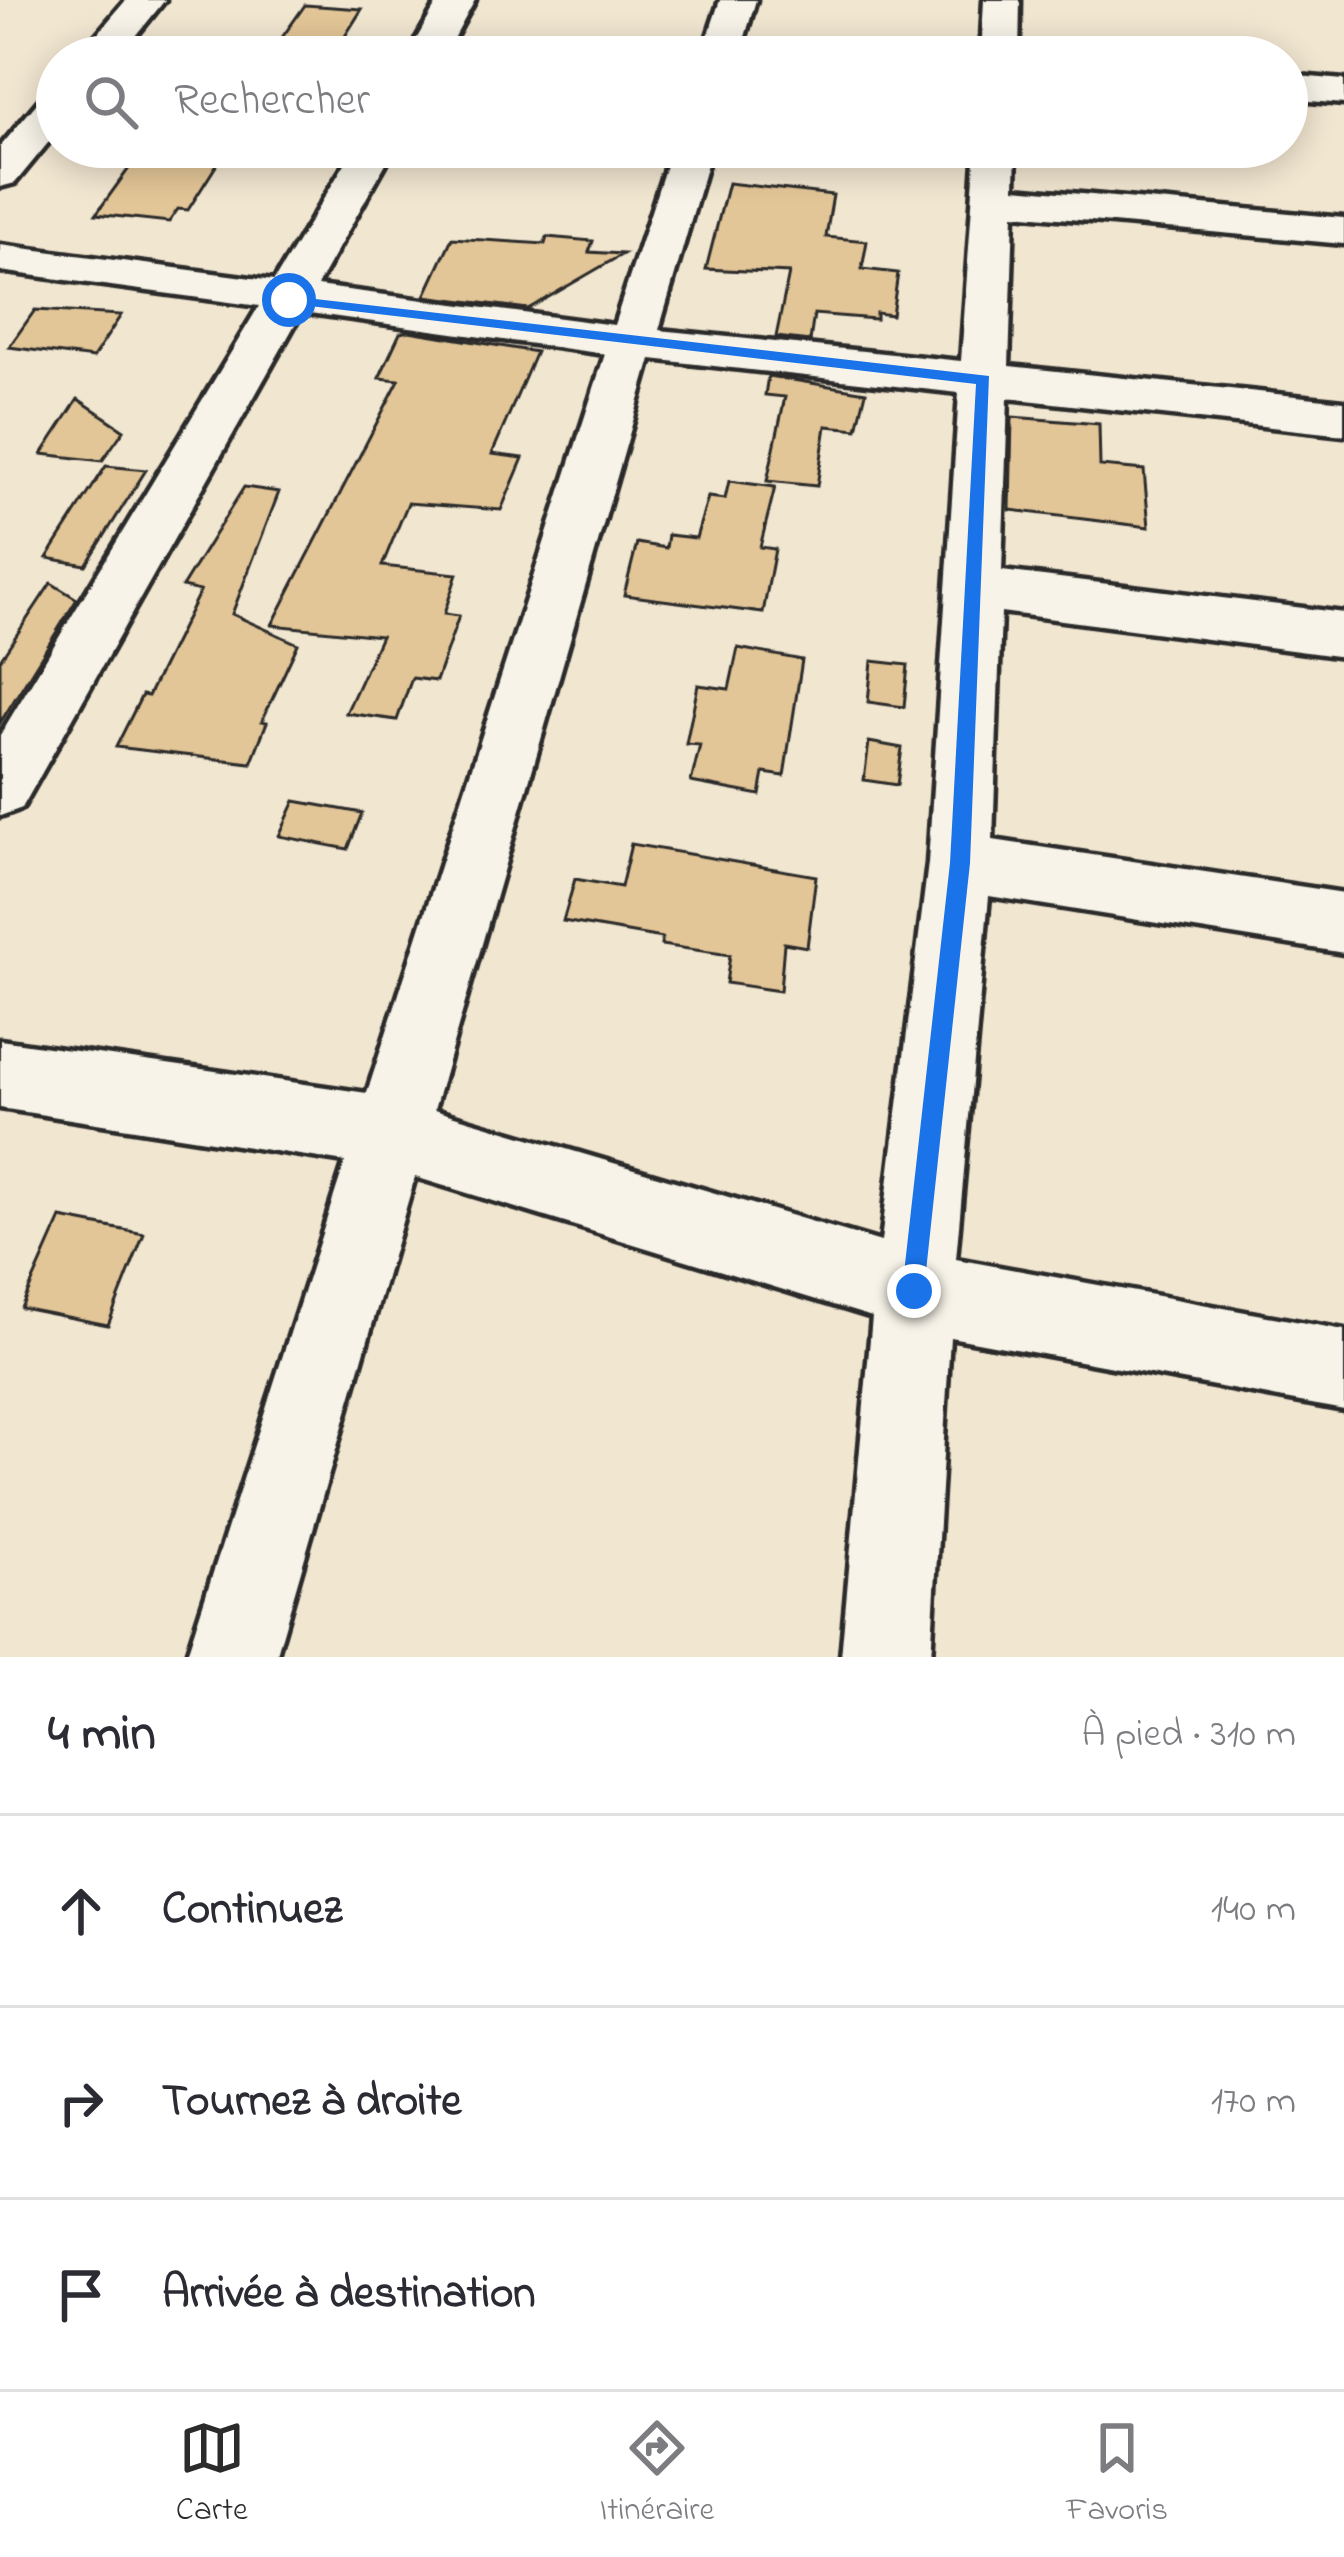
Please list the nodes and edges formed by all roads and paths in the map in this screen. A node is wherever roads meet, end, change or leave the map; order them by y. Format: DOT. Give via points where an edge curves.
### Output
graph roads {
  1 [pos="146,0"];
  2 [pos="457,0"];
  3 [pos="738,0"];
  4 [pos="1002,0"];
  5 [pos="116,36"];
  6 [pos="437,36"];
  7 [pos="727,36"];
  8 [pos="1001,36"];
  9 [pos="1308,89"];
  10 [pos="1344,92"];
  11 [pos="36,131"];
  12 [pos="363,168"];
  13 [pos="685,168"];
  14 [pos="995,173"];
  15 [pos="0,174"];
  16 [pos="1344,231"];
  17 [pos="0,258"];
  18 [pos="289,300"];
  19 [pos="630,342"];
  20 [pos="984,380"];
  21 [pos="1344,418"];
  22 [pos="974,588"];
  23 [pos="1344,635"];
  24 [pos="0,790"];
  25 [pos="960,863"];
  26 [pos="1344,923"];
  27 [pos="0,1074"];
  28 [pos="391,1133"];
  29 [pos="914,1291"];
  30 [pos="1344,1370"];
  31 [pos="232,1657"];
  32 [pos="886,1657"];
  1 -- 5 [label="highway"];
  2 -- 6 [label="street"];
  3 -- 7 [label="street"];
  4 -- 8 [label="street"];
  9 -- 10 [label="street"];
  11 -- 15 [label="highway"];
  12 -- 18 [label="street"];
  13 -- 19 [label="street"];
  14 -- 16 [label="street"];
  14 -- 20 [label="street"];
  17 -- 18 [label="street"];
  18 -- 19 [label="street"];
  18 -- 24 [label="street"];
  19 -- 20 [label="street"];
  19 -- 28 [label="street"];
  20 -- 21 [label="street"];
  20 -- 22 [label="street"];
  22 -- 23 [label="street"];
  22 -- 25 [label="street"];
  25 -- 26 [label="street"];
  25 -- 29 [label="street"];
  27 -- 28 [label="street"];
  28 -- 29 [label="street"];
  28 -- 31 [label="street"];
  29 -- 30 [label="street"];
  29 -- 32 [label="street"];
}
